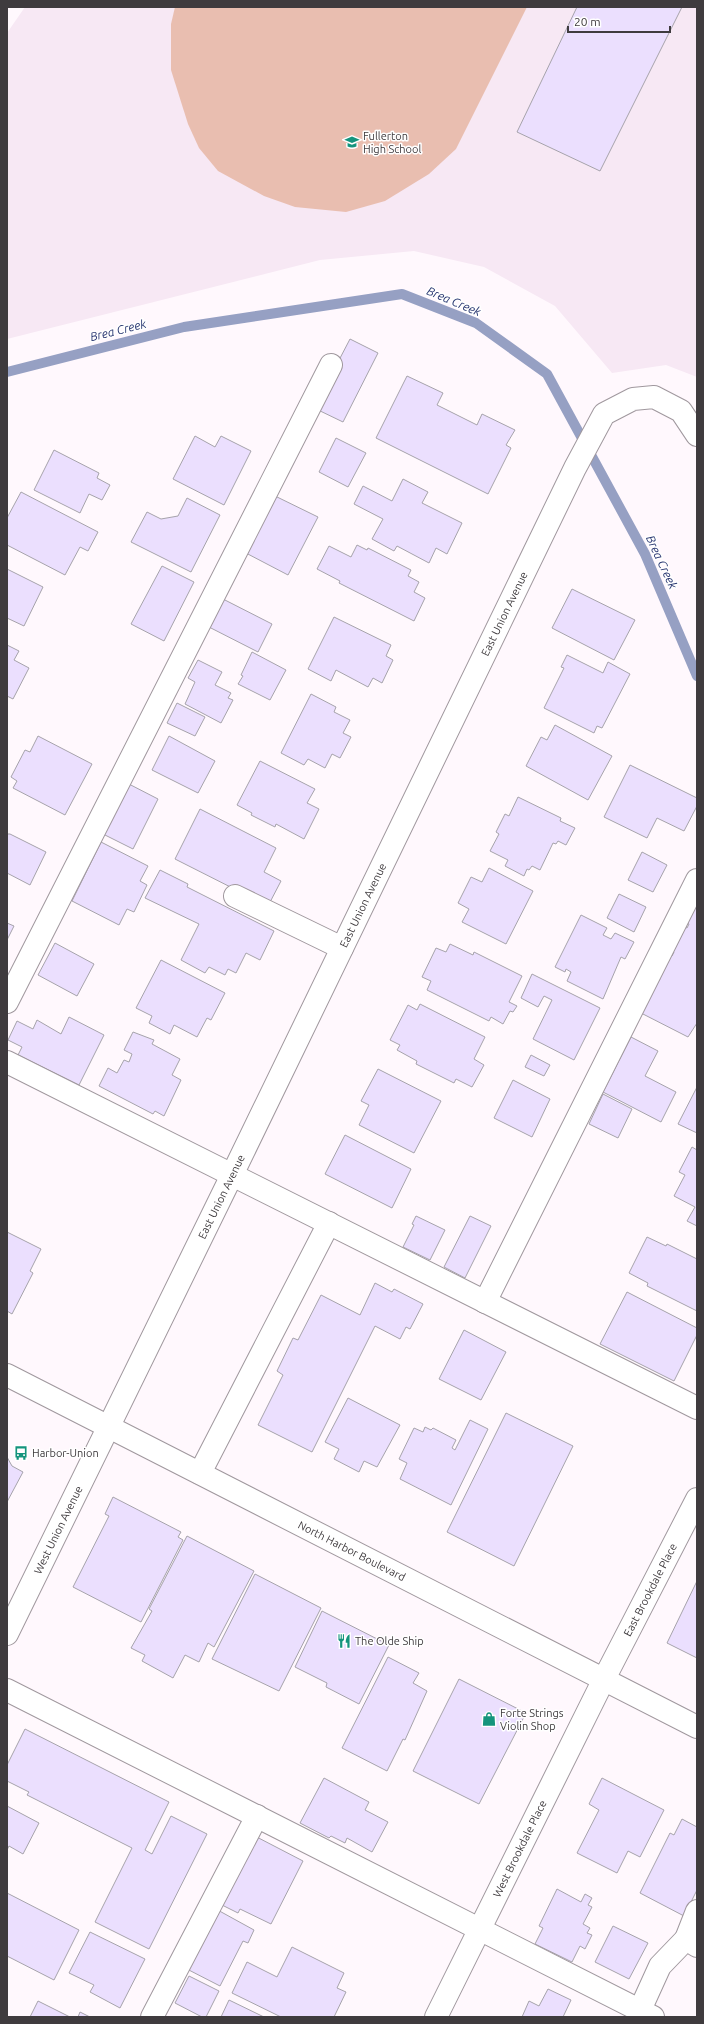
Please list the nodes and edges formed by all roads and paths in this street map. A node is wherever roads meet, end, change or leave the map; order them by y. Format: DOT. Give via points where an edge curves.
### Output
graph roads {
  1 [pos="331,365"];
  2 [pos="697,435"];
  3 [pos="697,880"];
  4 [pos="235,896"];
  5 [pos="342,948"];
  6 [pos="7,1002"];
  7 [pos="7,1062"];
  8 [pos="232,1175"];
  9 [pos="329,1223"];
  10 [pos="485,1302"];
  11 [pos="7,1375"];
  12 [pos="697,1408"];
  13 [pos="109,1427"];
  14 [pos="200,1473"];
  15 [pos="697,1499"];
  16 [pos="7,1634"];
  17 [pos="604,1679"];
  18 [pos="7,1690"];
  19 [pos="697,1727"];
  20 [pos="257,1816"];
  21 [pos="697,1911"];
  22 [pos="480,1929"];
  23 [pos="692,1943"];
  24 [pos="647,2014"];
  25 [pos="152,2017"];
  26 [pos="436,2017"];
  1 -- 6 [label="street"];
  2 -- 5 [label="street, East Union Avenue" via="681,411 654,397 633,398 604,414 575,468"];
  3 -- 10 [label="street"];
  4 -- 5 [label="street"];
  5 -- 8 [label="street, East Union Avenue"];
  7 -- 8 [label="street"];
  8 -- 9 [label="street"];
  8 -- 13 [label="street, East Union Avenue"];
  9 -- 10 [label="street"];
  9 -- 14 [label="street"];
  10 -- 12 [label="street"];
  11 -- 13 [label="street, North Harbor Boulevard"];
  13 -- 14 [label="street, North Harbor Boulevard"];
  13 -- 16 [label="street, West Union Avenue"];
  14 -- 17 [label="street, North Harbor Boulevard"];
  15 -- 17 [label="street, East Brookdale Place"];
  17 -- 19 [label="street, North Harbor Boulevard"];
  17 -- 22 [label="street, West Brookdale Place"];
  18 -- 20 [label="street"];
  20 -- 22 [label="street"];
  20 -- 25 [label="street"];
  21 -- 23 [label="street"];
  22 -- 24 [label="street"];
  22 -- 26 [label="street, West Brookdale Place"];
  23 -- 24 [label="street" via="660,1966"];
}
